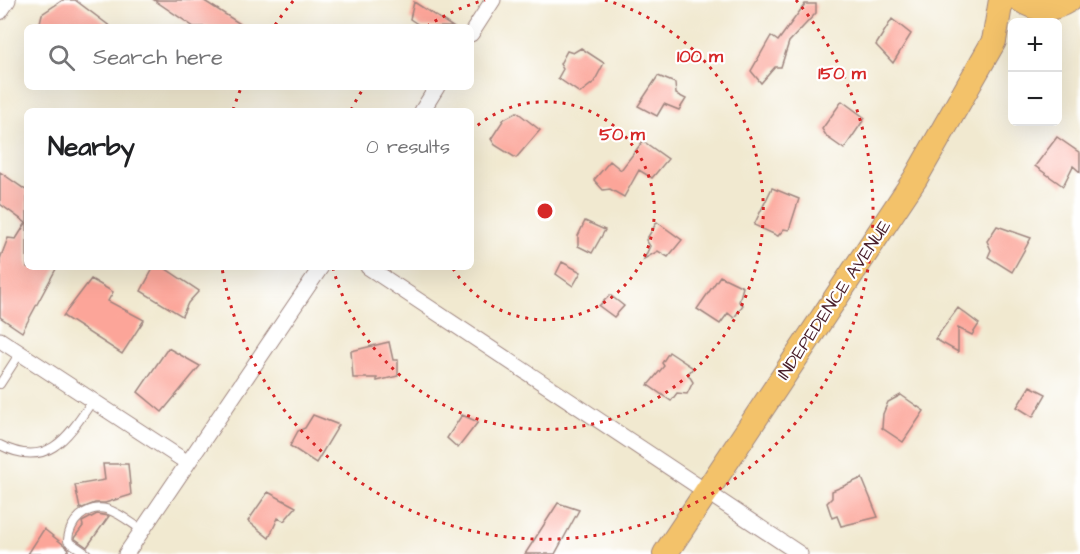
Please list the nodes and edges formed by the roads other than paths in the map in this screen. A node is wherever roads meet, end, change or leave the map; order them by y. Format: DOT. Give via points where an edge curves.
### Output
graph roads {
  1 [pos="8,0"];
  2 [pos="493,0"];
  3 [pos="1001,0"];
  4 [pos="1021,0"];
  5 [pos="1069,0"];
  6 [pos="0,12"];
  7 [pos="1040,16"];
  8 [pos="474,29"];
  9 [pos="1003,37"];
  10 [pos="435,90"];
  11 [pos="424,108"];
  12 [pos="319,270"];
  13 [pos="372,270"];
  14 [pos="0,340"];
  15 [pos="20,353"];
  16 [pos="0,384"];
  17 [pos="93,400"];
  18 [pos="0,445"];
  19 [pos="188,463"];
  20 [pos="705,492"];
  21 [pos="142,530"];
  22 [pos="87,554"];
  23 [pos="126,554"];
  24 [pos="665,554"];
  25 [pos="800,554"];
  1 -- 6 [label="street"];
  2 -- 8 [label="street"];
  3 -- 9 [label="main road, INDEPEDENCE AVENUE"];
  4 -- 7 [label="main road"];
  5 -- 7 [label="main road"];
  9 -- 20 [label="main road, INDEPEDENCE AVENUE" via="915,179"];
  10 -- 11 [label="street"];
  12 -- 19 [label="street"];
  13 -- 20 [label="street"];
  14 -- 15 [label="street"];
  15 -- 16 [label="lane"];
  15 -- 17 [label="street"];
  17 -- 18 [label="lane" via="70,435 47,453 16,454"];
  17 -- 19 [label="street"];
  19 -- 21 [label="street"];
  20 -- 24 [label="main road, INDEPEDENCE AVENUE"];
  20 -- 25 [label="street"];
  21 -- 22 [label="lane" via="106,507 94,507 77,518 68,534 68,541"];
  21 -- 23 [label="street"];
}
